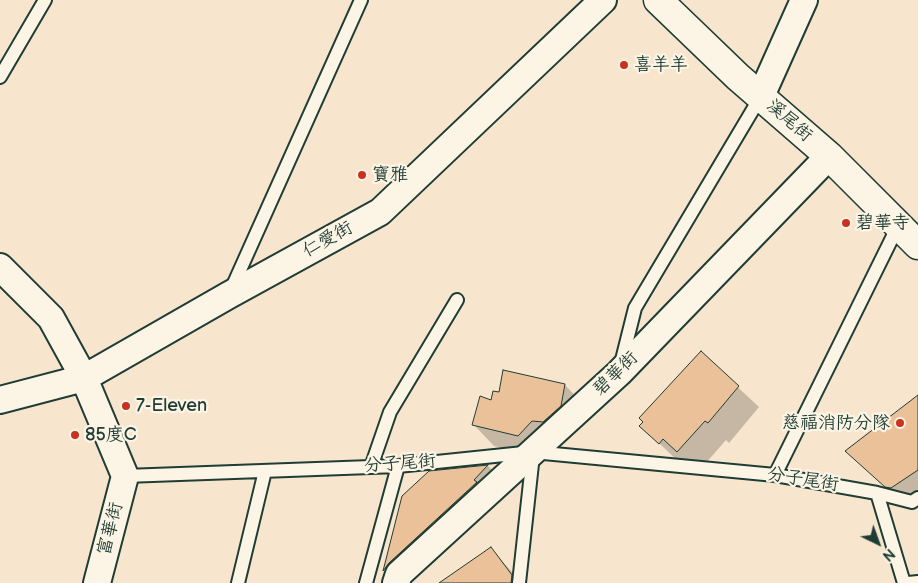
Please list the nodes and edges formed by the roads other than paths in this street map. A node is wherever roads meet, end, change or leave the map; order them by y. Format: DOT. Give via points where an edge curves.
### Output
graph roads {
  1 [pos="45,0"];
  2 [pos="361,0"];
  3 [pos="603,0"];
  4 [pos="658,0"];
  5 [pos="804,0"];
  6 [pos="0,77"];
  7 [pos="761,96"];
  8 [pos="829,156"];
  9 [pos="899,224"];
  10 [pos="918,245"];
  11 [pos="0,267"];
  12 [pos="229,295"];
  13 [pos="457,300"];
  14 [pos="619,374"];
  15 [pos="84,378"];
  16 [pos="0,400"];
  17 [pos="533,452"];
  18 [pos="371,466"];
  19 [pos="398,466"];
  20 [pos="265,471"];
  21 [pos="775,475"];
  22 [pos="125,476"];
  23 [pos="877,493"];
  24 [pos="918,498"];
  25 [pos="918,582"];
  26 [pos="97,583"];
  27 [pos="238,583"];
  28 [pos="366,583"];
  29 [pos="396,583"];
  30 [pos="520,583"];
  31 [pos="906,583"];
  1 -- 6 [label="lane"];
  2 -- 12 [label="lane"];
  3 -- 12 [label="street, 仁愛街" via="380,212"];
  4 -- 7 [label="street, 溪尾街"];
  5 -- 7 [label="street"];
  7 -- 8 [label="street, 溪尾街"];
  7 -- 14 [label="lane" via="635,308"];
  8 -- 9 [label="street, 溪尾街"];
  8 -- 14 [label="street, 碧華街"];
  9 -- 10 [label="street, 溪尾街"];
  9 -- 21 [label="lane"];
  11 -- 15 [label="street" via="51,318"];
  12 -- 15 [label="street, 仁愛街"];
  13 -- 18 [label="lane" via="390,412"];
  14 -- 17 [label="street, 碧華街"];
  15 -- 16 [label="street, 仁愛街"];
  15 -- 22 [label="street"];
  17 -- 19 [label="lane, 分子尾街"];
  17 -- 21 [label="lane, 分子尾街"];
  17 -- 29 [label="street, 碧華街" via="399,574"];
  17 -- 30 [label="lane"];
  18 -- 19 [label="lane, 分子尾街"];
  18 -- 20 [label="lane, 分子尾街"];
  19 -- 28 [label="lane"];
  20 -- 22 [label="lane, 分子尾街"];
  20 -- 27 [label="lane"];
  21 -- 23 [label="lane, 分子尾街"];
  22 -- 26 [label="street, 富華街"];
  23 -- 24 [label="lane, 分子尾街" via="912,502"];
  23 -- 31 [label="lane"];
  25 -- 31 [label="lane"];
}
